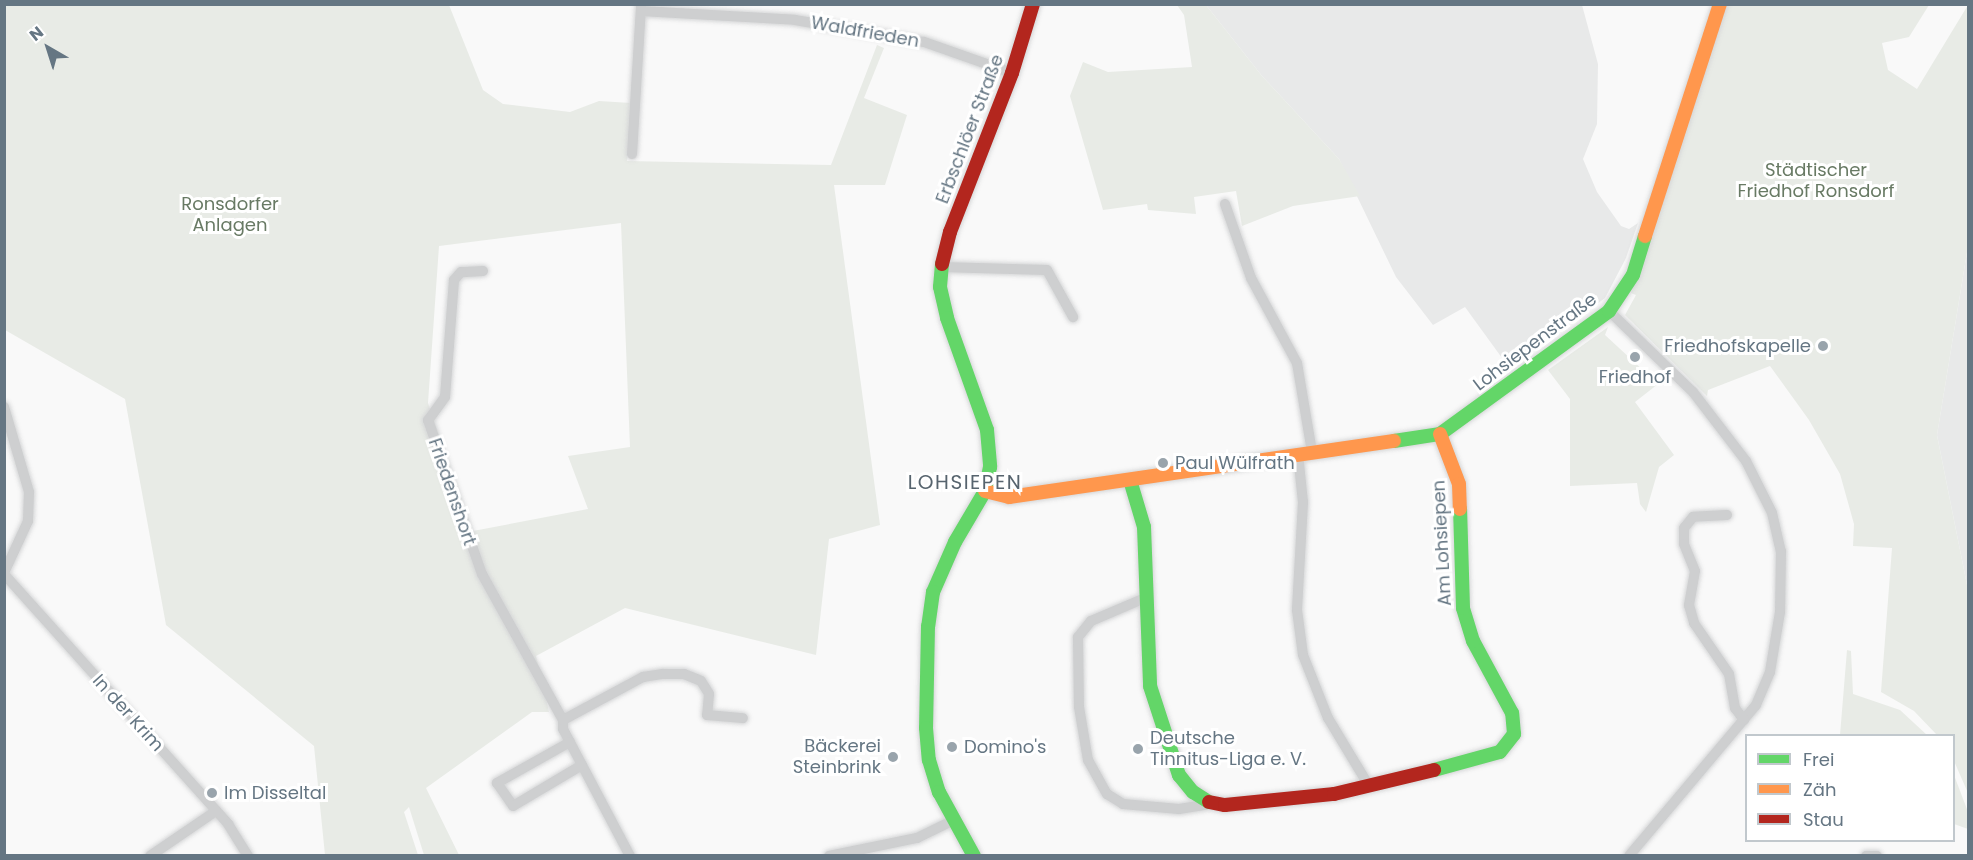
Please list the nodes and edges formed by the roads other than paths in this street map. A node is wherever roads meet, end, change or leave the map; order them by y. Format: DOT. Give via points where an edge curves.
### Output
graph roads {
  1 [pos="1033,4"];
  2 [pos="1720,4"];
  3 [pos="641,8"];
  4 [pos="1012,73"];
  5 [pos="632,154"];
  6 [pos="1225,204"];
  7 [pos="941,267"];
  8 [pos="483,270"];
  9 [pos="1609,311"];
  10 [pos="1073,317"];
  11 [pos="4,407"];
  12 [pos="1440,434"];
  13 [pos="1305,453"];
  14 [pos="1130,480"];
  15 [pos="985,491"];
  16 [pos="1727,515"];
  17 [pos="4,573"];
  18 [pos="1145,598"];
  19 [pos="743,717"];
  20 [pos="563,720"];
  21 [pos="1744,720"];
  22 [pos="570,741"];
  23 [pos="582,765"];
  24 [pos="1369,786"];
  25 [pos="1212,804"];
  26 [pos="216,812"];
  27 [pos="954,820"];
  28 [pos="150,855"];
  29 [pos="248,855"];
  30 [pos="629,855"];
  31 [pos="829,855"];
  32 [pos="974,855"];
  33 [pos="1629,855"];
  34 [pos="1866,855"];
  35 [pos="1877,855"];
  1 -- 4 [label="street, Erbschlöer Straße"];
  2 -- 9 [label="street, Lohsiepenstraße" via="1633,275"];
  3 -- 4 [label="street, Waldfrieden" via="795,20 924,42"];
  3 -- 5 [label="street, Waldfrieden"];
  4 -- 7 [label="street, Erbschlöer Straße" via="950,232"];
  6 -- 13 [label="street" via="1251,278 1297,363"];
  7 -- 10 [label="street" via="1047,270"];
  7 -- 15 [label="street, Erbschlöer Straße" via="940,287 947,318 988,436 990,467"];
  8 -- 20 [label="street, Friedenshort" via="461,272 454,280 445,398 428,420 482,574"];
  9 -- 12 [label="street, Lohsiepenstraße"];
  9 -- 21 [label="street" via="1718,423 1746,461 1772,513 1781,551 1780,612 1770,672"];
  11 -- 17 [label="street" via="29,492 28,521"];
  12 -- 13 [label="street, Lohsiepenstraße"];
  12 -- 24 [label="street, Am Lohsiepen" via="1459,484 1463,608 1473,641 1512,713 1514,734 1500,752"];
  13 -- 14 [label="street, Lohsiepenstraße"];
  13 -- 24 [label="street" via="1297,610 1304,655 1323,709"];
  14 -- 15 [label="street, Lohsiepenstraße" via="1009,498"];
  14 -- 18 [label="street" via="1144,526"];
  15 -- 27 [label="street, Erbschlöer Straße" via="940,570 928,626 929,760"];
  16 -- 21 [label="street" via="1693,517 1684,528 1684,544 1695,571 1689,605 1703,640 1729,674 1735,708"];
  17 -- 26 [label="street, In der Krim"];
  18 -- 25 [label="street" via="1150,686 1159,721 1179,775 1193,792"];
  18 -- 25 [label="street, Am Lohsiepen" via="1091,621 1078,637 1079,707 1089,760 1102,788 1123,804 1179,809"];
  19 -- 20 [label="street" via="707,715 709,694 701,681 684,674 663,674 643,677"];
  20 -- 22 [label="street, Friedenshort"];
  21 -- 33 [label="street"];
  22 -- 23 [label="street, Friedenshort"];
  22 -- 23 [label="street" via="497,783 513,806"];
  23 -- 30 [label="street, Friedenshort"];
  24 -- 25 [label="street, Am Lohsiepen" via="1258,803"];
  26 -- 28 [label="street"];
  26 -- 29 [label="street, In der Krim"];
  27 -- 31 [label="street" via="917,838"];
  27 -- 32 [label="street, Erbschlöer Straße"];
  34 -- 35 [label="street"];
}
